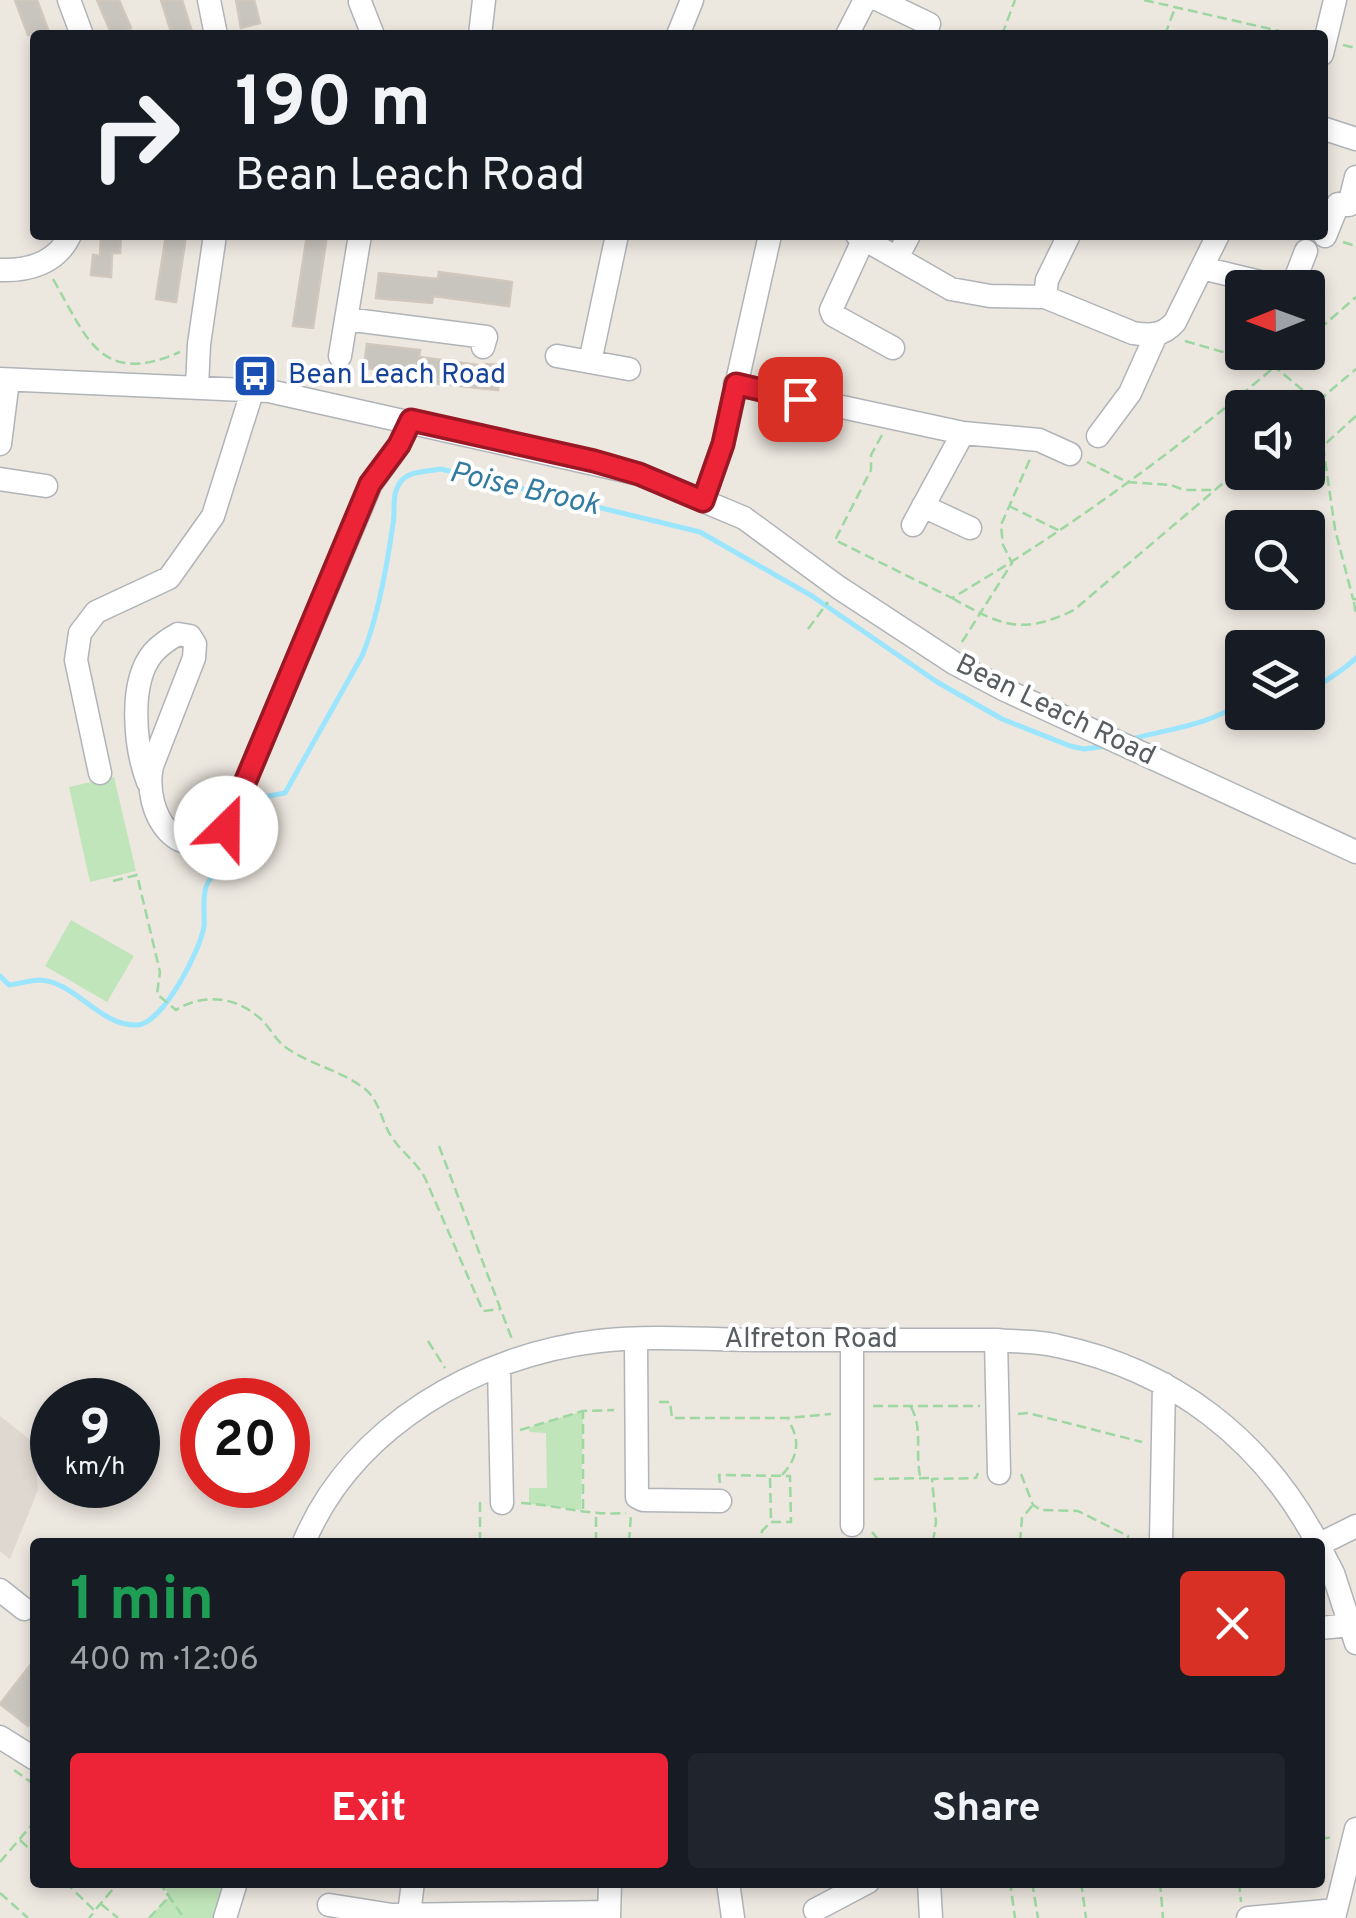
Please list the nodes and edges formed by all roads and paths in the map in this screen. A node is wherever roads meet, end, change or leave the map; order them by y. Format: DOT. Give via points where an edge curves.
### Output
graph roads {
  1 [pos="69,0"];
  2 [pos="209,0"];
  3 [pos="484,0"];
  4 [pos="692,0"];
  5 [pos="865,0"];
  6 [pos="879,0"];
  7 [pos="1014,0"];
  8 [pos="1144,0"];
  9 [pos="1335,0"];
  10 [pos="360,2"];
  11 [pos="1175,7"];
  12 [pos="929,24"];
  13 [pos="80,30"];
  14 [pos="215,30"];
  15 [pos="371,30"];
  16 [pos="481,30"];
  17 [pos="680,30"];
  18 [pos="850,30"];
  19 [pos="1004,30"];
  20 [pos="1167,30"];
  21 [pos="1275,30"];
  22 [pos="1328,30"];
  23 [pos="1328,130"];
  24 [pos="1356,139"];
  25 [pos="1356,177"];
  26 [pos="1328,221"];
  27 [pos="68,240"];
  28 [pos="215,240"];
  29 [pos="359,240"];
  30 [pos="615,240"];
  31 [pos="769,240"];
  32 [pos="858,240"];
  33 [pos="867,240"];
  34 [pos="906,240"];
  35 [pos="1067,240"];
  36 [pos="1216,240"];
  37 [pos="1315,244"];
  38 [pos="897,258"];
  39 [pos="44,263"];
  40 [pos="1202,268"];
  41 [pos="0,270"];
  42 [pos="1045,297"];
  43 [pos="1356,298"];
  44 [pos="346,320"];
  45 [pos="1325,324"];
  46 [pos="1158,334"];
  47 [pos="486,337"];
  48 [pos="200,344"];
  49 [pos="893,348"];
  50 [pos="1225,353"];
  51 [pos="340,356"];
  52 [pos="558,356"];
  53 [pos="590,362"];
  54 [pos="629,369"];
  55 [pos="1271,370"];
  56 [pos="1279,370"];
  57 [pos="1356,370"];
  58 [pos="4,379"];
  59 [pos="736,384"];
  60 [pos="197,388"];
  61 [pos="252,389"];
  62 [pos="1325,396"];
  63 [pos="1356,416"];
  64 [pos="411,420"];
  65 [pos="898,421"];
  66 [pos="963,433"];
  67 [pos="1098,436"];
  68 [pos="1039,440"];
  69 [pos="0,444"];
  70 [pos="1070,454"];
  71 [pos="0,479"];
  72 [pos="1225,481"];
  73 [pos="1128,482"];
  74 [pos="46,486"];
  75 [pos="1215,490"];
  76 [pos="703,501"];
  77 [pos="1008,505"];
  78 [pos="970,528"];
  79 [pos="1061,532"];
  80 [pos="1012,562"];
  81 [pos="832,596"];
  82 [pos="952,598"];
  83 [pos="1355,599"];
  84 [pos="979,613"];
  85 [pos="1356,616"];
  86 [pos="808,629"];
  87 [pos="952,661"];
  88 [pos="100,774"];
  89 [pos="148,782"];
  90 [pos="1356,852"];
  91 [pos="112,881"];
  92 [pos="439,1146"];
  93 [pos="500,1309"];
  94 [pos="636,1340"];
  95 [pos="852,1340"];
  96 [pos="996,1340"];
  97 [pos="428,1341"];
  98 [pos="509,1362"];
  99 [pos="1164,1384"];
  100 [pos="456,1386"];
  101 [pos="636,1406"];
  102 [pos="911,1406"];
  103 [pos="852,1410"];
  104 [pos="583,1411"];
  105 [pos="997,1411"];
  106 [pos="786,1418"];
  107 [pos="502,1430"];
  108 [pos="1163,1448"];
  109 [pos="998,1473"];
  110 [pos="770,1476"];
  111 [pos="781,1476"];
  112 [pos="920,1478"];
  113 [pos="932,1478"];
  114 [pos="851,1479"];
  115 [pos="720,1501"];
  116 [pos="502,1502"];
  117 [pos="1033,1505"];
  118 [pos="583,1510"];
  119 [pos="596,1516"];
  120 [pos="771,1522"];
  121 [pos="852,1525"];
  122 [pos="1356,1526"];
  123 [pos="306,1538"];
  124 [pos="480,1538"];
  125 [pos="596,1538"];
  126 [pos="630,1538"];
  127 [pos="761,1538"];
  128 [pos="934,1538"];
  129 [pos="1020,1538"];
  130 [pos="1128,1538"];
  131 [pos="1161,1538"];
  132 [pos="1315,1538"];
  133 [pos="1325,1542"];
  134 [pos="1325,1556"];
  135 [pos="0,1590"];
  136 [pos="24,1609"];
  137 [pos="1325,1629"];
  138 [pos="1354,1634"];
  139 [pos="1,1739"];
  140 [pos="30,1756"];
  141 [pos="12,1769"];
  142 [pos="30,1782"];
  143 [pos="30,1827"];
  144 [pos="1356,1829"];
  145 [pos="19,1839"];
  146 [pos="30,1849"];
  147 [pos="1353,1852"];
  148 [pos="0,1862"];
  149 [pos="71,1888"];
  150 [pos="114,1888"];
  151 [pos="164,1888"];
  152 [pos="234,1888"];
  153 [pos="411,1888"];
  154 [pos="610,1888"];
  155 [pos="729,1888"];
  156 [pos="857,1888"];
  157 [pos="929,1888"];
  158 [pos="1012,1888"];
  159 [pos="1033,1888"];
  160 [pos="1082,1888"];
  161 [pos="1160,1888"];
  162 [pos="167,1891"];
  163 [pos="0,1893"];
  164 [pos="100,1904"];
  165 [pos="329,1905"];
  166 [pos="95,1910"];
  167 [pos="815,1910"];
  168 [pos="409,1914"];
  169 [pos="1335,1914"];
  170 [pos="609,1915"];
  171 [pos="28,1918"];
  172 [pos="89,1918"];
  173 [pos="118,1918"];
  174 [pos="150,1918"];
  175 [pos="184,1918"];
  176 [pos="225,1918"];
  177 [pos="733,1918"];
  178 [pos="931,1918"];
  179 [pos="1015,1918"];
  180 [pos="1038,1918"];
  181 [pos="1086,1918"];
  182 [pos="1163,1918"];
  183 [pos="1248,1918"];
  1 -- 13 [label="street"];
  2 -- 14 [label="street"];
  3 -- 16 [label="street"];
  4 -- 17 [label="street"];
  5 -- 18 [label="street"];
  6 -- 12 [label="street"];
  7 -- 19 [label="path"];
  8 -- 11 [label="path"];
  9 -- 22 [label="street"];
  10 -- 15 [label="street"];
  11 -- 20 [label="path"];
  11 -- 21 [label="path"];
  23 -- 24 [label="street"];
  25 -- 26 [label="street" via="1349,205 1338,204"];
  27 -- 39 [label="street"];
  28 -- 48 [label="street"];
  29 -- 44 [label="street"];
  30 -- 53 [label="street"];
  31 -- 59 [label="street"];
  32 -- 49 [label="street" via="832,315"];
  33 -- 38 [label="street"];
  34 -- 38 [label="street"];
  35 -- 42 [label="street"];
  36 -- 40 [label="street"];
  37 -- 40 [label="street" via="1289,284"];
  38 -- 42 [label="street" via="952,289"];
  39 -- 41 [label="street"];
  39 -- 48 [label="path" via="92,347 108,359 160,361"];
  40 -- 46 [label="street" via="1175,322"];
  42 -- 46 [label="street" via="1133,333"];
  43 -- 45 [label="path"];
  44 -- 47 [label="street"];
  44 -- 51 [label="street"];
  46 -- 50 [label="path"];
  46 -- 67 [label="street" via="1130,393"];
  48 -- 60 [label="street"];
  52 -- 53 [label="street"];
  53 -- 54 [label="street"];
  55 -- 73 [label="path"];
  56 -- 57 [label="path" via="1316,402"];
  57 -- 62 [label="path"];
  58 -- 60 [label="street, Bean Leach Road"];
  58 -- 69 [label="street"];
  59 -- 65 [label="street"];
  59 -- 76 [label="street"];
  60 -- 61 [label="street, Bean Leach Road"];
  61 -- 64 [label="street, Bean Leach Road"];
  61 -- 88 [label="street" via="213,516 170,578 96,612 80,632 76,660"];
  63 -- 83 [label="path" via="1322,446"];
  64 -- 76 [label="street, Bean Leach Road" via="594,461"];
  64 -- 89 [label="street" via="370,484 226,828 196,844 175,838 153,810"];
  65 -- 66 [label="street"];
  65 -- 82 [label="path" via="870,456 871,470 835,540"];
  66 -- 68 [label="street"];
  66 -- 78 [label="street" via="918,515"];
  68 -- 70 [label="street"];
  68 -- 77 [label="path"];
  70 -- 73 [label="path"];
  71 -- 74 [label="street"];
  72 -- 75 [label="path"];
  73 -- 75 [label="path"];
  73 -- 79 [label="path"];
  75 -- 84 [label="path" via="1074,610 1022,625"];
  76 -- 87 [label="street, Bean Leach Road" via="772,539"];
  77 -- 79 [label="path"];
  77 -- 80 [label="path" via="1000,533"];
  79 -- 80 [label="path"];
  80 -- 82 [label="path"];
  80 -- 84 [label="path"];
  81 -- 86 [label="path"];
  82 -- 84 [label="path"];
  83 -- 85 [label="path"];
  84 -- 87 [label="path"];
  87 -- 90 [label="street, Bean Leach Road"];
  89 -- 89 [label="street" via="194,658 190,636 178,634 164,643 144,672 137,733"];
  91 -- 93 [label="path" via="137,875 160,972 158,994 176,1010 200,998 240,1007 258,1015 288,1049 365,1089 425,1178 483,1311"];
  92 -- 93 [label="path"];
  93 -- 98 [label="path"];
  94 -- 95 [label="street, Alfreton Road"];
  94 -- 98 [label="street, Alfreton Road" via="569,1345"];
  94 -- 101 [label="street"];
  95 -- 96 [label="street, Alfreton Road"];
  95 -- 103 [label="street"];
  96 -- 99 [label="street, Alfreton Road" via="1054,1344 1116,1361"];
  96 -- 105 [label="street"];
  97 -- 100 [label="path"];
  98 -- 100 [label="street, Alfreton Road"];
  98 -- 107 [label="street"];
  99 -- 108 [label="street"];
  99 -- 132 [label="street, Alfreton Road" via="1236,1434 1296,1503"];
  100 -- 123 [label="street, Alfreton Road" via="410,1413 358,1459"];
  101 -- 104 [label="path"];
  101 -- 106 [label="path" via="670,1402 672,1418"];
  101 -- 115 [label="street" via="637,1497"];
  102 -- 103 [label="path"];
  102 -- 105 [label="path"];
  102 -- 112 [label="path" via="919,1422"];
  103 -- 106 [label="path"];
  103 -- 114 [label="street"];
  104 -- 107 [label="path"];
  104 -- 118 [label="path"];
  105 -- 108 [label="path"];
  105 -- 109 [label="street"];
  106 -- 111 [label="path" via="796,1452"];
  107 -- 116 [label="street"];
  108 -- 131 [label="street"];
  109 -- 113 [label="path"];
  109 -- 117 [label="path" via="1024,1474"];
  110 -- 111 [label="path"];
  110 -- 115 [label="path" via="719,1476"];
  110 -- 120 [label="path"];
  111 -- 120 [label="path" via="790,1476 791,1522"];
  112 -- 113 [label="path"];
  112 -- 114 [label="path"];
  113 -- 128 [label="path"];
  114 -- 121 [label="street"];
  116 -- 118 [label="path"];
  116 -- 124 [label="path" via="480,1502"];
  117 -- 129 [label="path" via="1022,1518"];
  117 -- 130 [label="path" via="1078,1511"];
  118 -- 119 [label="path"];
  119 -- 125 [label="path"];
  119 -- 126 [label="path" via="631,1512"];
  120 -- 127 [label="path"];
  122 -- 133 [label="street"];
  134 -- 138 [label="street, Alfreton Road"];
  135 -- 136 [label="street"];
  137 -- 138 [label="street"];
  139 -- 140 [label="street"];
  141 -- 142 [label="path"];
  143 -- 145 [label="path"];
  144 -- 147 [label="street"];
  145 -- 146 [label="path"];
  145 -- 148 [label="path"];
  147 -- 169 [label="street"];
  149 -- 166 [label="path"];
  150 -- 164 [label="path"];
  151 -- 162 [label="path"];
  152 -- 176 [label="street"];
  153 -- 168 [label="street"];
  154 -- 170 [label="street"];
  155 -- 177 [label="street"];
  156 -- 167 [label="street"];
  157 -- 178 [label="street"];
  158 -- 179 [label="path"];
  159 -- 180 [label="path"];
  160 -- 181 [label="path"];
  161 -- 182 [label="path"];
  162 -- 174 [label="path"];
  162 -- 175 [label="path"];
  163 -- 171 [label="path"];
  164 -- 166 [label="path"];
  164 -- 173 [label="path"];
  165 -- 168 [label="street"];
  166 -- 172 [label="path"];
  168 -- 170 [label="street"];
  169 -- 183 [label="street"];
}
